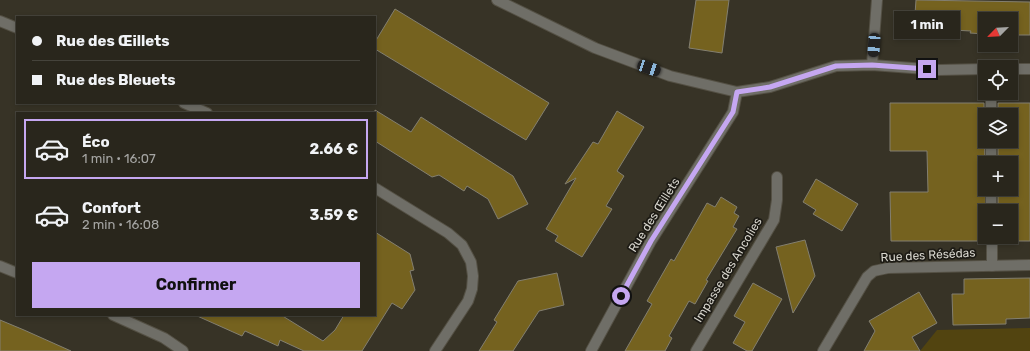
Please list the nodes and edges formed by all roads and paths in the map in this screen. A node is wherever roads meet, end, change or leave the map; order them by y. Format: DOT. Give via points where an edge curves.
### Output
graph roads {
  1 [pos="497,0"];
  2 [pos="877,0"];
  3 [pos="0,21"];
  4 [pos="16,28"];
  5 [pos="872,65"];
  6 [pos="978,69"];
  7 [pos="1018,69"];
  8 [pos="1030,69"];
  9 [pos="737,92"];
  10 [pos="186,104"];
  11 [pos="205,112"];
  12 [pos="777,177"];
  13 [pos="376,189"];
  14 [pos="992,244"];
  15 [pos="1030,265"];
  16 [pos="0,266"];
  17 [pos="992,266"];
  18 [pos="16,273"];
  19 [pos="115,316"];
  20 [pos="182,351"];
  21 [pos="435,351"];
  22 [pos="591,351"];
  23 [pos="696,351"];
  24 [pos="823,351"];
  1 -- 9 [label="street" via="595,48 670,76"];
  2 -- 5 [label="street"];
  3 -- 4 [label="street"];
  5 -- 6 [label="street" via="939,70"];
  5 -- 9 [label="street" via="836,66 770,87"];
  7 -- 8 [label="street"];
  9 -- 22 [label="street, Rue des Œillets" via="733,112 651,241"];
  10 -- 11 [label="street"];
  12 -- 23 [label="street, Impasse des Ancolies" via="774,220"];
  13 -- 21 [label="street" via="448,233 462,246 471,262 472,289 468,301"];
  14 -- 17 [label="street"];
  15 -- 17 [label="street, Rue des Résédas"];
  16 -- 18 [label="street"];
  17 -- 24 [label="street, Rue des Résédas" via="881,268 874,271 867,277"];
  19 -- 20 [label="street" via="164,338"];
}
